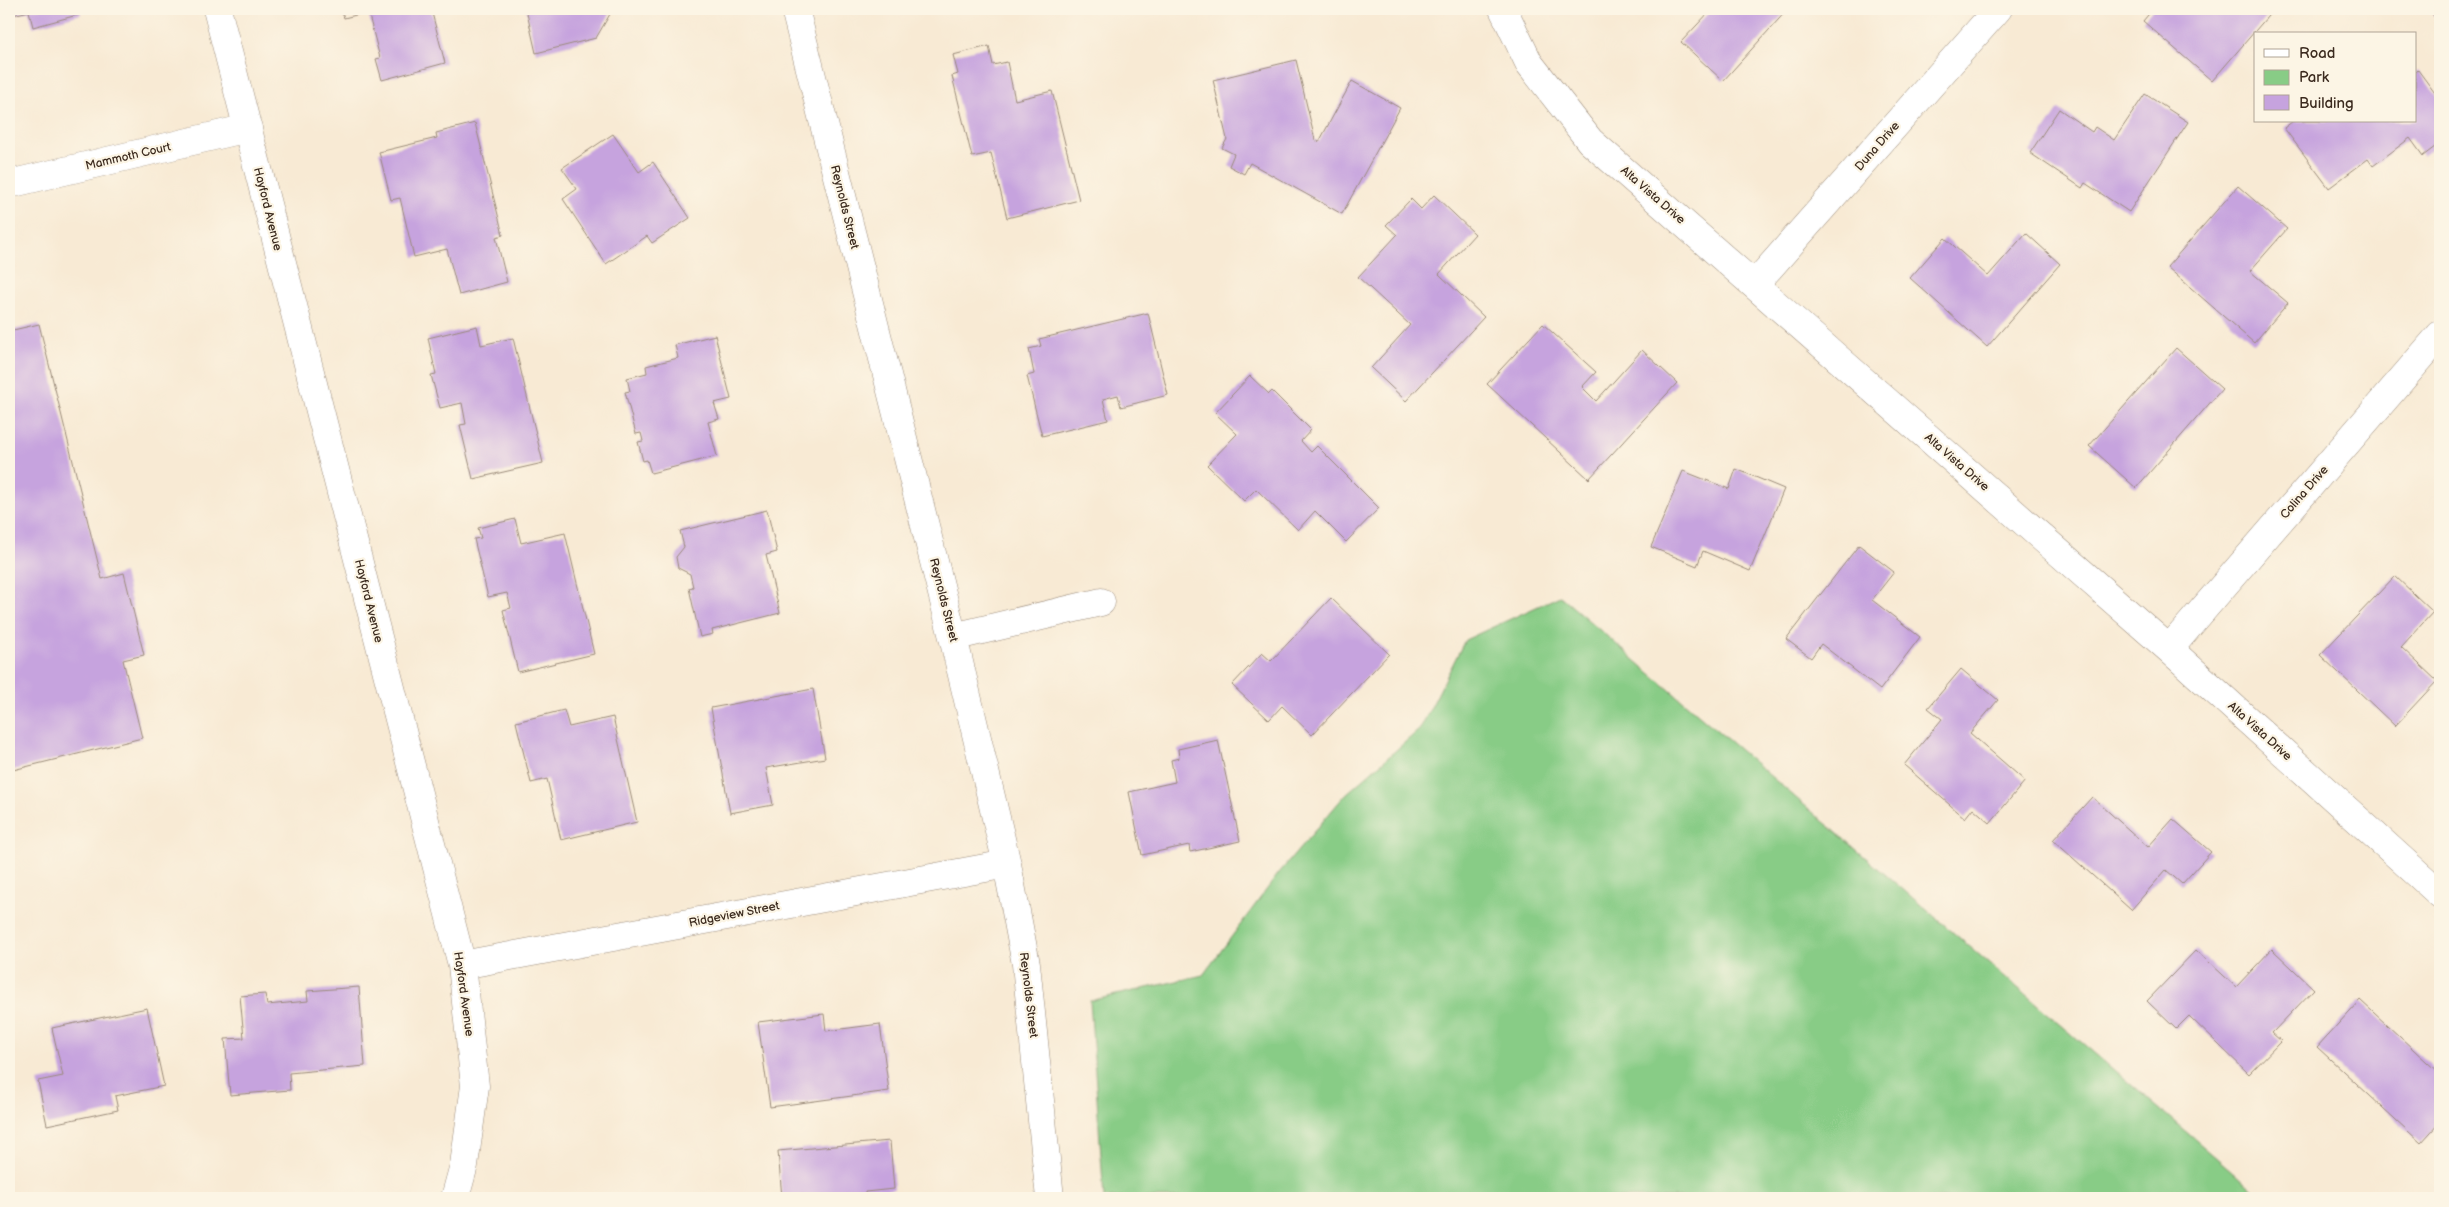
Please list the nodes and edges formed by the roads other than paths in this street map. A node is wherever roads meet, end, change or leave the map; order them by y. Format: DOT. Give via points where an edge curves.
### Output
graph roads {
  1 [pos="217,9"];
  2 [pos="795,9"];
  3 [pos="1503,9"];
  4 [pos="1998,9"];
  5 [pos="248,128"];
  6 [pos="9,184"];
  7 [pos="1755,284"];
  8 [pos="2440,335"];
  9 [pos="1101,602"];
  10 [pos="953,637"];
  11 [pos="2169,649"];
  12 [pos="1007,864"];
  13 [pos="2440,894"];
  14 [pos="462,965"];
  15 [pos="455,1198"];
  16 [pos="1050,1198"];
  1 -- 5 [label="street, Hayford Avenue"];
  2 -- 10 [label="street, Reynolds Street"];
  3 -- 7 [label="street, Alta Vista Drive" via="1529,63 1590,141"];
  4 -- 7 [label="street, Duna Drive"];
  5 -- 6 [label="street, Mammoth Court"];
  5 -- 14 [label="street, Hayford Avenue"];
  7 -- 11 [label="street, Alta Vista Drive"];
  8 -- 11 [label="street, Colina Drive"];
  9 -- 10 [label="street"];
  10 -- 12 [label="street, Reynolds Street"];
  11 -- 13 [label="street, Alta Vista Drive"];
  12 -- 14 [label="street, Ridgeview Street"];
  12 -- 16 [label="street, Reynolds Street" via="1026,964"];
  14 -- 15 [label="street, Hayford Avenue" via="475,1086 464,1165"];
}
